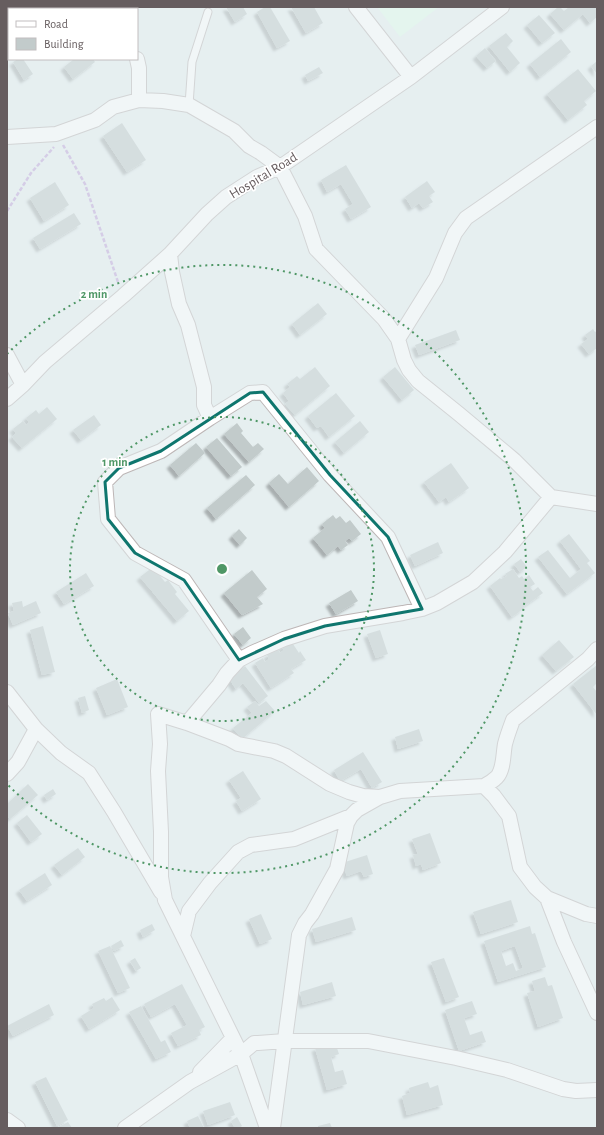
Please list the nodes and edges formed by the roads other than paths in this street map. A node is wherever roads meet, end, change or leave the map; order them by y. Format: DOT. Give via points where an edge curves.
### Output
graph roads {
  1 [pos="356,7"];
  2 [pos="502,7"];
  3 [pos="208,12"];
  4 [pos="137,60"];
  5 [pos="411,77"];
  6 [pos="139,100"];
  7 [pos="189,105"];
  8 [pos="597,127"];
  9 [pos="7,137"];
  10 [pos="280,167"];
  11 [pos="170,254"];
  12 [pos="398,339"];
  13 [pos="7,355"];
  14 [pos="23,385"];
  15 [pos="7,399"];
  16 [pos="210,418"];
  17 [pos="551,497"];
  18 [pos="597,504"];
  19 [pos="422,609"];
  20 [pos="597,649"];
  21 [pos="240,660"];
  22 [pos="7,692"];
  23 [pos="187,723"];
  24 [pos="36,729"];
  25 [pos="7,774"];
  26 [pos="484,786"];
  27 [pos="380,797"];
  28 [pos="351,816"];
  29 [pos="546,898"];
  30 [pos="165,900"];
  31 [pos="597,916"];
  32 [pos="183,936"];
  33 [pos="597,1013"];
  34 [pos="233,1038"];
  35 [pos="285,1041"];
  36 [pos="241,1054"];
  37 [pos="190,1082"];
  38 [pos="597,1090"];
  39 [pos="7,1120"];
  40 [pos="18,1128"];
  41 [pos="125,1128"];
  42 [pos="267,1128"];
  43 [pos="273,1128"];
  1 -- 5 [label="street"];
  2 -- 5 [label="street, Hospital Road"];
  3 -- 7 [label="lane" via="192,62"];
  4 -- 6 [label="street"];
  5 -- 10 [label="street, Hospital Road"];
  6 -- 7 [label="street"];
  6 -- 9 [label="street" via="113,107 95,120 58,137"];
  7 -- 10 [label="street" via="234,131 249,146"];
  8 -- 12 [label="street" via="466,218 455,233 436,278"];
  10 -- 11 [label="street, Hospital Road" via="256,177 226,197"];
  10 -- 12 [label="street" via="305,216 316,250 384,319"];
  11 -- 14 [label="street, Hospital Road" via="45,362"];
  11 -- 16 [label="street" via="178,304 188,325 204,387 204,405"];
  12 -- 17 [label="street" via="404,360 418,381 514,460"];
  13 -- 14 [label="street"];
  14 -- 15 [label="street, Hospital Road"];
  16 -- 19 [label="street" via="250,394 263,392 330,475 388,537"];
  16 -- 21 [label="street" via="161,451 119,468 105,482 108,519 136,553 184,580"];
  17 -- 18 [label="street"];
  17 -- 19 [label="street" via="505,552 473,582"];
  19 -- 21 [label="street" via="325,626 284,639"];
  20 -- 26 [label="street" via="513,720 498,776"];
  21 -- 23 [label="street"];
  22 -- 24 [label="street"];
  23 -- 27 [label="street" via="238,744 286,756 330,784 349,792"];
  23 -- 30 [label="street" via="158,714 161,877"];
  24 -- 25 [label="street" via="18,762"];
  24 -- 30 [label="street" via="61,753 89,773"];
  26 -- 27 [label="street" via="400,791"];
  26 -- 29 [label="street" via="509,816 520,867"];
  27 -- 28 [label="street"];
  28 -- 32 [label="street" via="294,839 251,845 238,852 189,911"];
  28 -- 35 [label="street" via="347,823 337,869 299,935"];
  29 -- 31 [label="street"];
  29 -- 33 [label="street"];
  30 -- 32 [label="street"];
  32 -- 34 [label="street"];
  34 -- 36 [label="street"];
  34 -- 37 [label="street"];
  35 -- 36 [label="street" via="254,1043"];
  35 -- 38 [label="street" via="368,1041 507,1070 563,1089"];
  35 -- 43 [label="street"];
  36 -- 37 [label="street"];
  36 -- 42 [label="street"];
  37 -- 41 [label="street"];
  39 -- 40 [label="street"];
}
